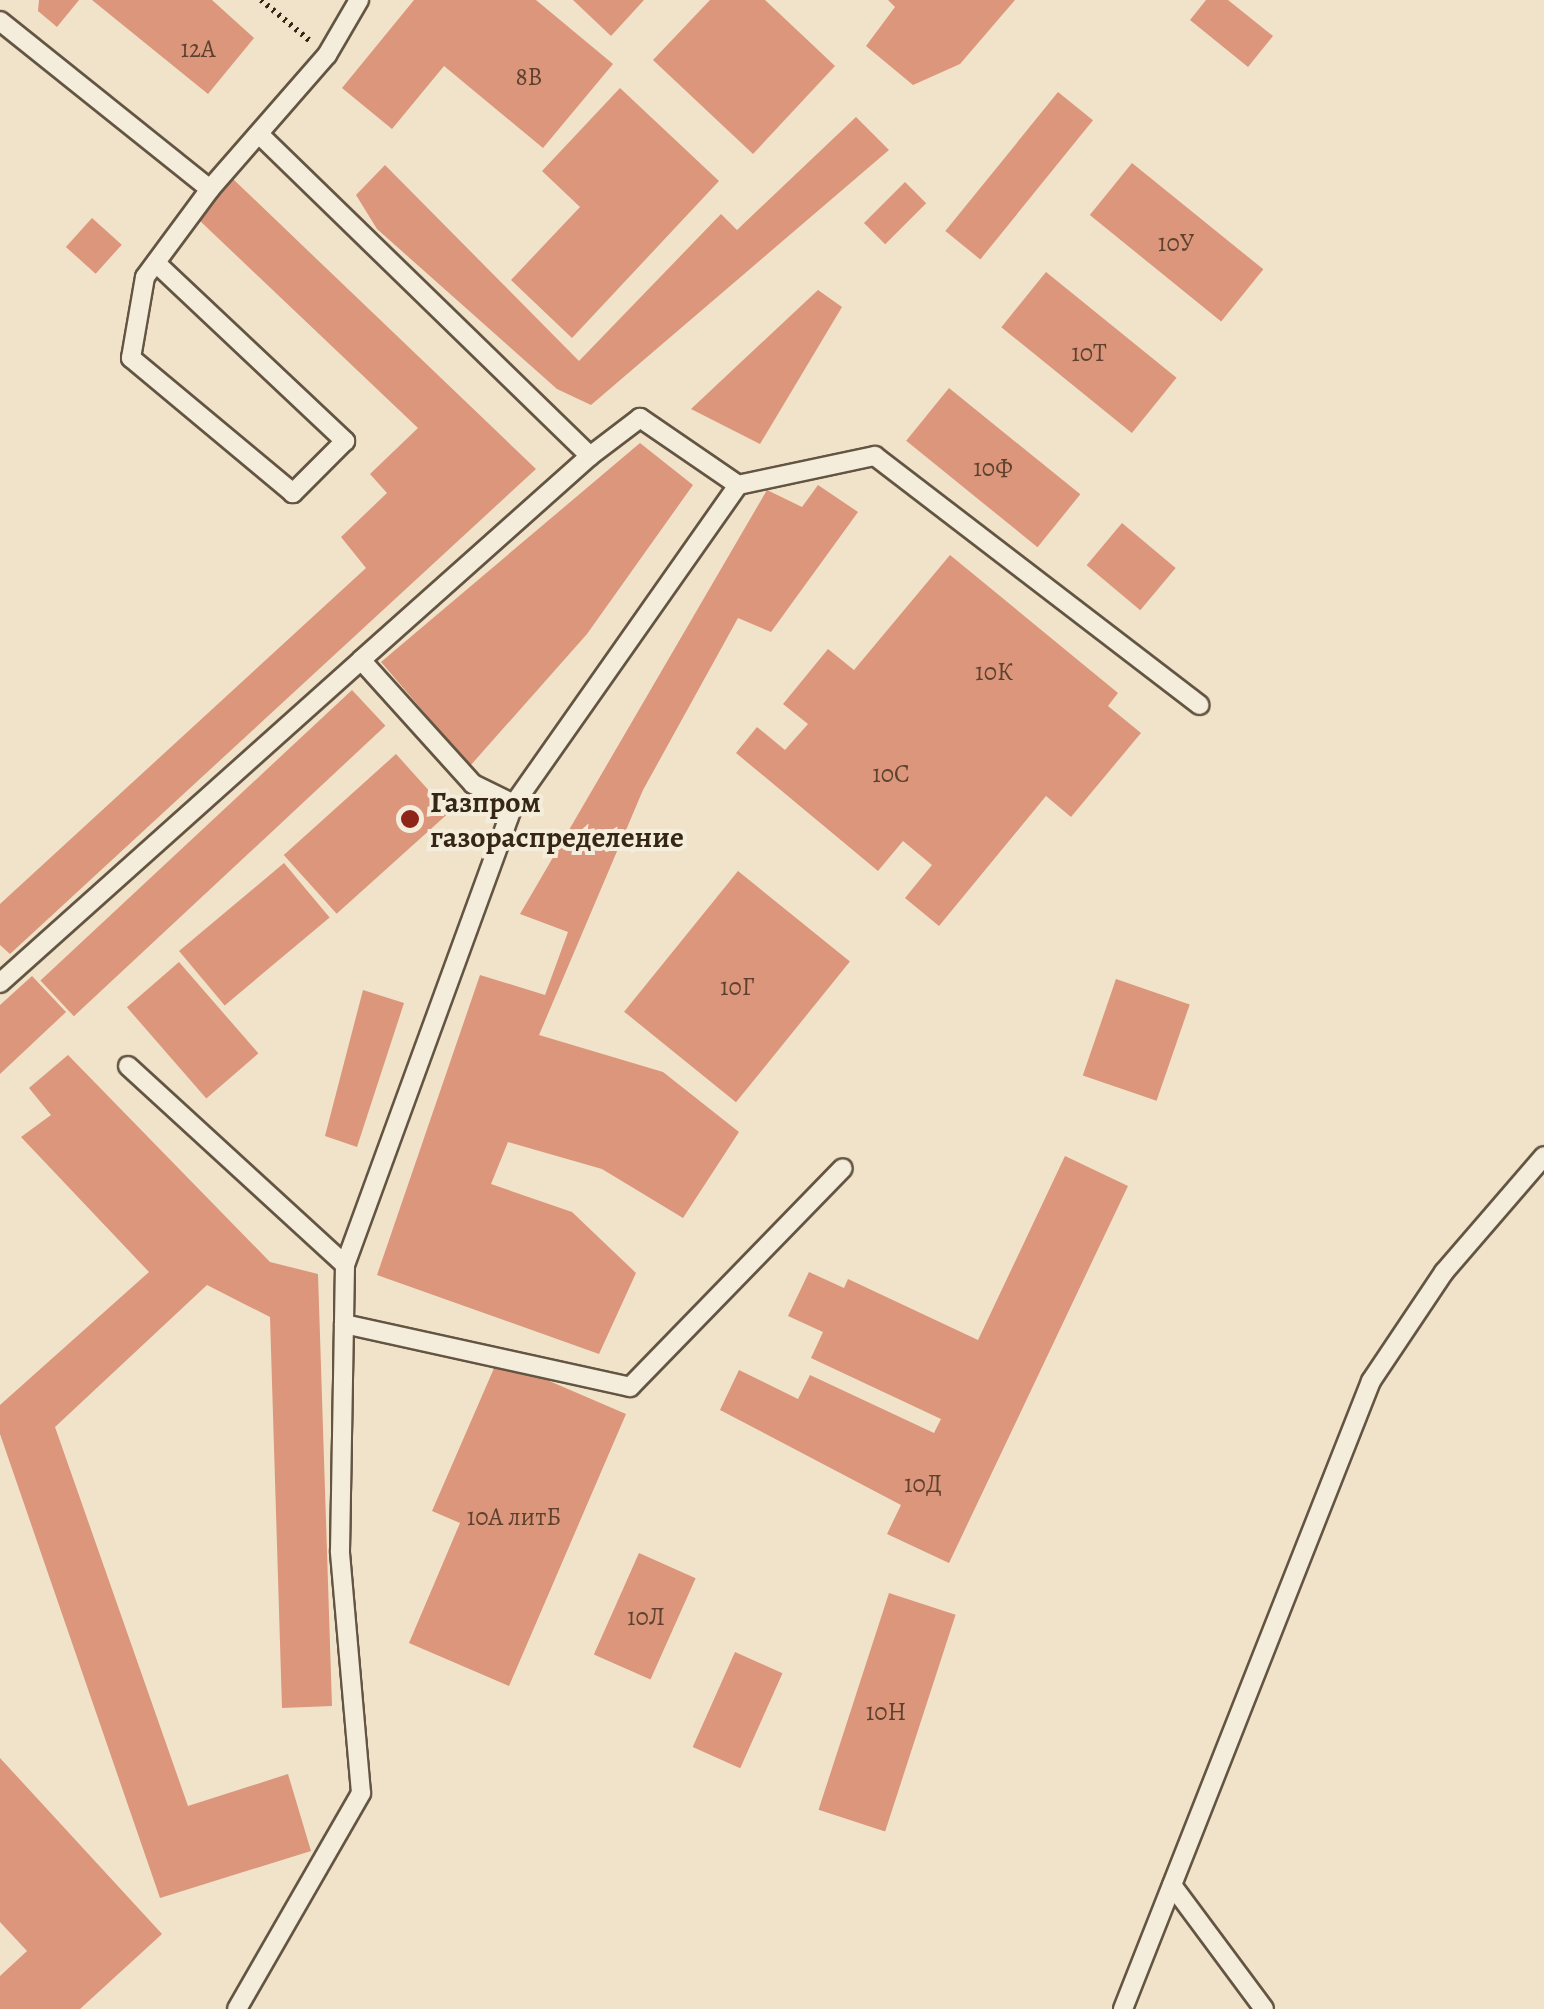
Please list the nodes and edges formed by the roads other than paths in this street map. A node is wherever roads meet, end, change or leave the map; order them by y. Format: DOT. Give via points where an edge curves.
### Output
graph roads {
  1 [pos="359,0"];
  2 [pos="0,21"];
  3 [pos="259,134"];
  4 [pos="210,188"];
  5 [pos="156,263"];
  6 [pos="590,456"];
  7 [pos="738,485"];
  8 [pos="361,660"];
  9 [pos="1200,705"];
  10 [pos="514,804"];
  11 [pos="0,982"];
  12 [pos="128,1066"];
  13 [pos="1544,1156"];
  14 [pos="842,1168"];
  15 [pos="345,1265"];
  16 [pos="344,1324"];
  17 [pos="1172,1885"];
  18 [pos="237,2009"];
  19 [pos="1123,2009"];
  20 [pos="1264,2009"];
  1 -- 3 [label="lane" via="327,55"];
  2 -- 4 [label="lane"];
  3 -- 4 [label="lane"];
  3 -- 6 [label="lane"];
  4 -- 5 [label="lane"];
  5 -- 5 [label="lane" via="131,358 293,493 345,440"];
  6 -- 7 [label="lane" via="640,418"];
  6 -- 8 [label="lane"];
  7 -- 9 [label="lane" via="875,456"];
  7 -- 10 [label="lane"];
  8 -- 10 [label="lane" via="472,784"];
  8 -- 11 [label="lane"];
  10 -- 15 [label="lane"];
  12 -- 15 [label="lane"];
  13 -- 17 [label="lane" via="1444,1272 1371,1381"];
  14 -- 16 [label="lane" via="630,1387"];
  15 -- 16 [label="lane"];
  16 -- 18 [label="lane" via="340,1551 360,1793"];
  17 -- 19 [label="lane"];
  17 -- 20 [label="lane"];
}
